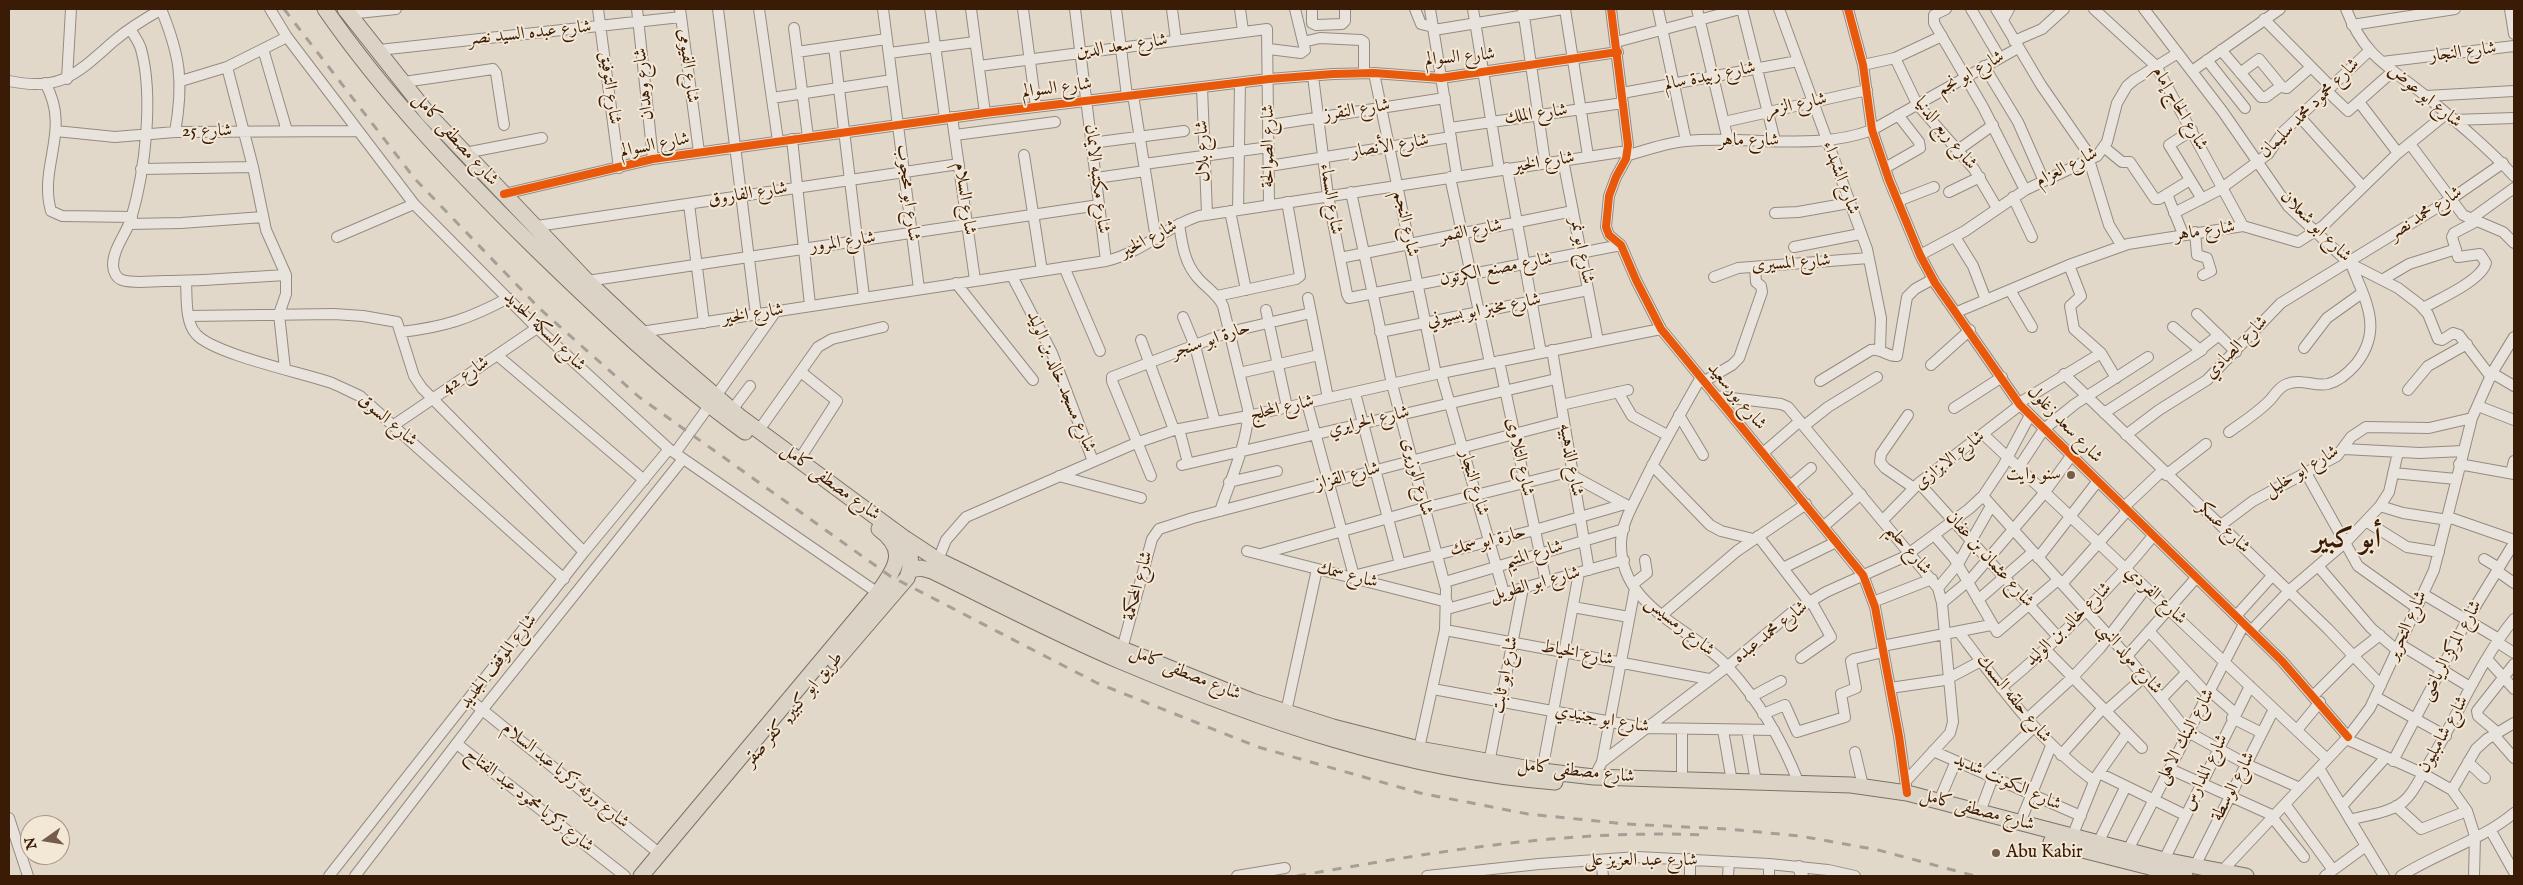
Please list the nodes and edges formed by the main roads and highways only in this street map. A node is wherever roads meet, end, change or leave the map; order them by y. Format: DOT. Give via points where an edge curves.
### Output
graph roads {
  1 [pos="325,9"];
  2 [pos="346,11"];
  3 [pos="434,132"];
  4 [pos="713,401"];
  5 [pos="897,538"];
  6 [pos="910,570"];
  7 [pos="1417,755"];
  8 [pos="2190,871"];
  9 [pos="640,876"];
  10 [pos="653,876"];
  11 [pos="2246,876"];
  1 -- 3 [label="main road, شارع مصطفى كامل" via="375,74"];
  2 -- 3 [label="main road, شارع مصطفى كامل" via="404,82"];
  3 -- 4 [label="main road, شارع مصطفى كامل" via="465,153 586,280"];
  3 -- 4 [label="main road, شارع مصطفى كامل" via="570,283"];
  4 -- 5 [label="main road, شارع مصطفى كامل"];
  4 -- 5 [label="main road, شارع مصطفى كامل" via="732,410 759,430"];
  5 -- 6 [label="main road" via="910,554"];
  5 -- 7 [label="main road, شارع مصطفى كامل" via="1122,649 1252,701"];
  5 -- 9 [label="main road, طريق ابو كبير, كفر صقر" via="895,567 878,593"];
  6 -- 7 [label="main road, شارع مصطفى كامل" via="932,570 1118,661 1290,728"];
  6 -- 10 [label="main road, طريق ابو كبير, كفر صقر"];
  7 -- 8 [label="main road, شارع مصطفى كامل" via="1468,772 1585,785 1797,789 1903,799 2086,852"];
  7 -- 8 [label="main road, شارع مصطفى كامل" via="1594,777 1907,787 1939,801 2164,860"];
  8 -- 11 [label="main road, شارع مصطفى كامل" via="2223,870"];
}
